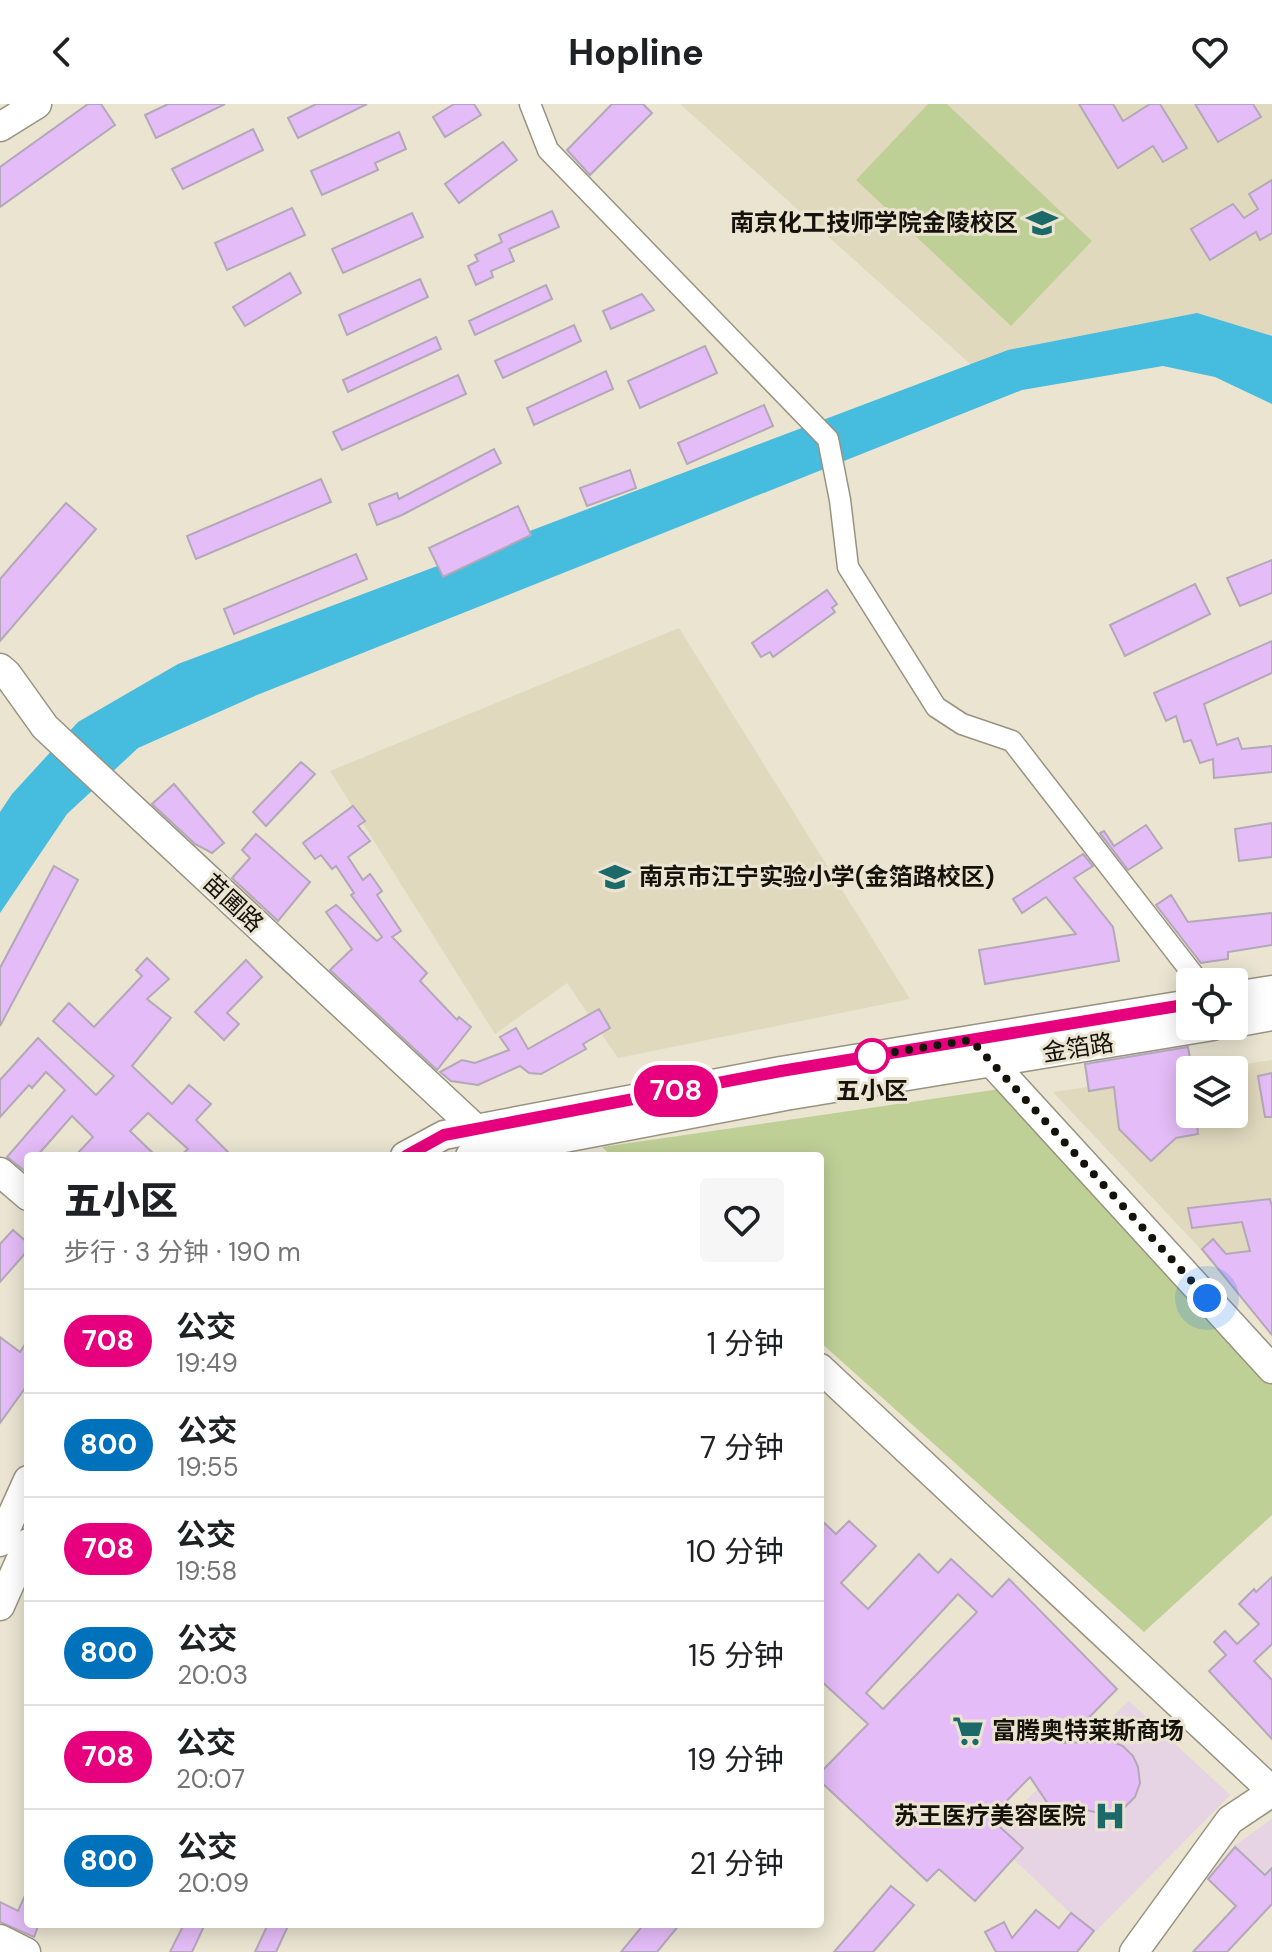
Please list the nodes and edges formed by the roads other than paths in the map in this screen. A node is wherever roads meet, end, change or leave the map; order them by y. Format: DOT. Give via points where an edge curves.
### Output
graph roads {
  1 [pos="37,104"];
  2 [pos="530,104"];
  3 [pos="0,127"];
  4 [pos="0,668"];
  5 [pos="1188,968"];
  6 [pos="1272,990"];
  7 [pos="1248,994"];
  8 [pos="1176,1007"];
  9 [pos="1272,1016"];
  10 [pos="1248,1020"];
  11 [pos="1176,1030"];
  12 [pos="988,1050"];
  13 [pos="573,1137"];
  14 [pos="473,1142"];
  15 [pos="412,1152"];
  16 [pos="589,1152"];
  17 [pos="0,1172"];
  18 [pos="0,1190"];
  19 [pos="24,1193"];
  20 [pos="24,1210"];
  21 [pos="1272,1344"];
  22 [pos="1272,1369"];
  23 [pos="824,1372"];
  24 [pos="24,1489"];
  25 [pos="0,1542"];
  26 [pos="24,1552"];
  27 [pos="0,1606"];
  28 [pos="1272,1792"];
  29 [pos="0,1939"];
  30 [pos="26,1952"];
  31 [pos="1134,1952"];
  1 -- 3 [label="street"];
  2 -- 5 [label="street" via="548,150 828,439 848,567 936,707 962,724 1012,741"];
  4 -- 14 [label="street, 苗圃路" via="45,727"];
  6 -- 7 [label="street"];
  8 -- 12 [label="street, 金箔路"];
  9 -- 10 [label="street"];
  11 -- 12 [label="street, 金箔路"];
  12 -- 13 [label="street, 金箔路"];
  12 -- 14 [label="street, 金箔路" via="781,1071"];
  12 -- 21 [label="street"];
  12 -- 22 [label="street"];
  13 -- 14 [label="street, 金箔路"];
  13 -- 16 [label="street"];
  14 -- 15 [label="street, 金箔路" via="444,1135"];
  17 -- 19 [label="street"];
  18 -- 20 [label="street"];
  23 -- 28 [label="street"];
  24 -- 25 [label="street"];
  26 -- 27 [label="street"];
  28 -- 31 [label="street" via="1230,1820"];
  29 -- 30 [label="street"];
}
